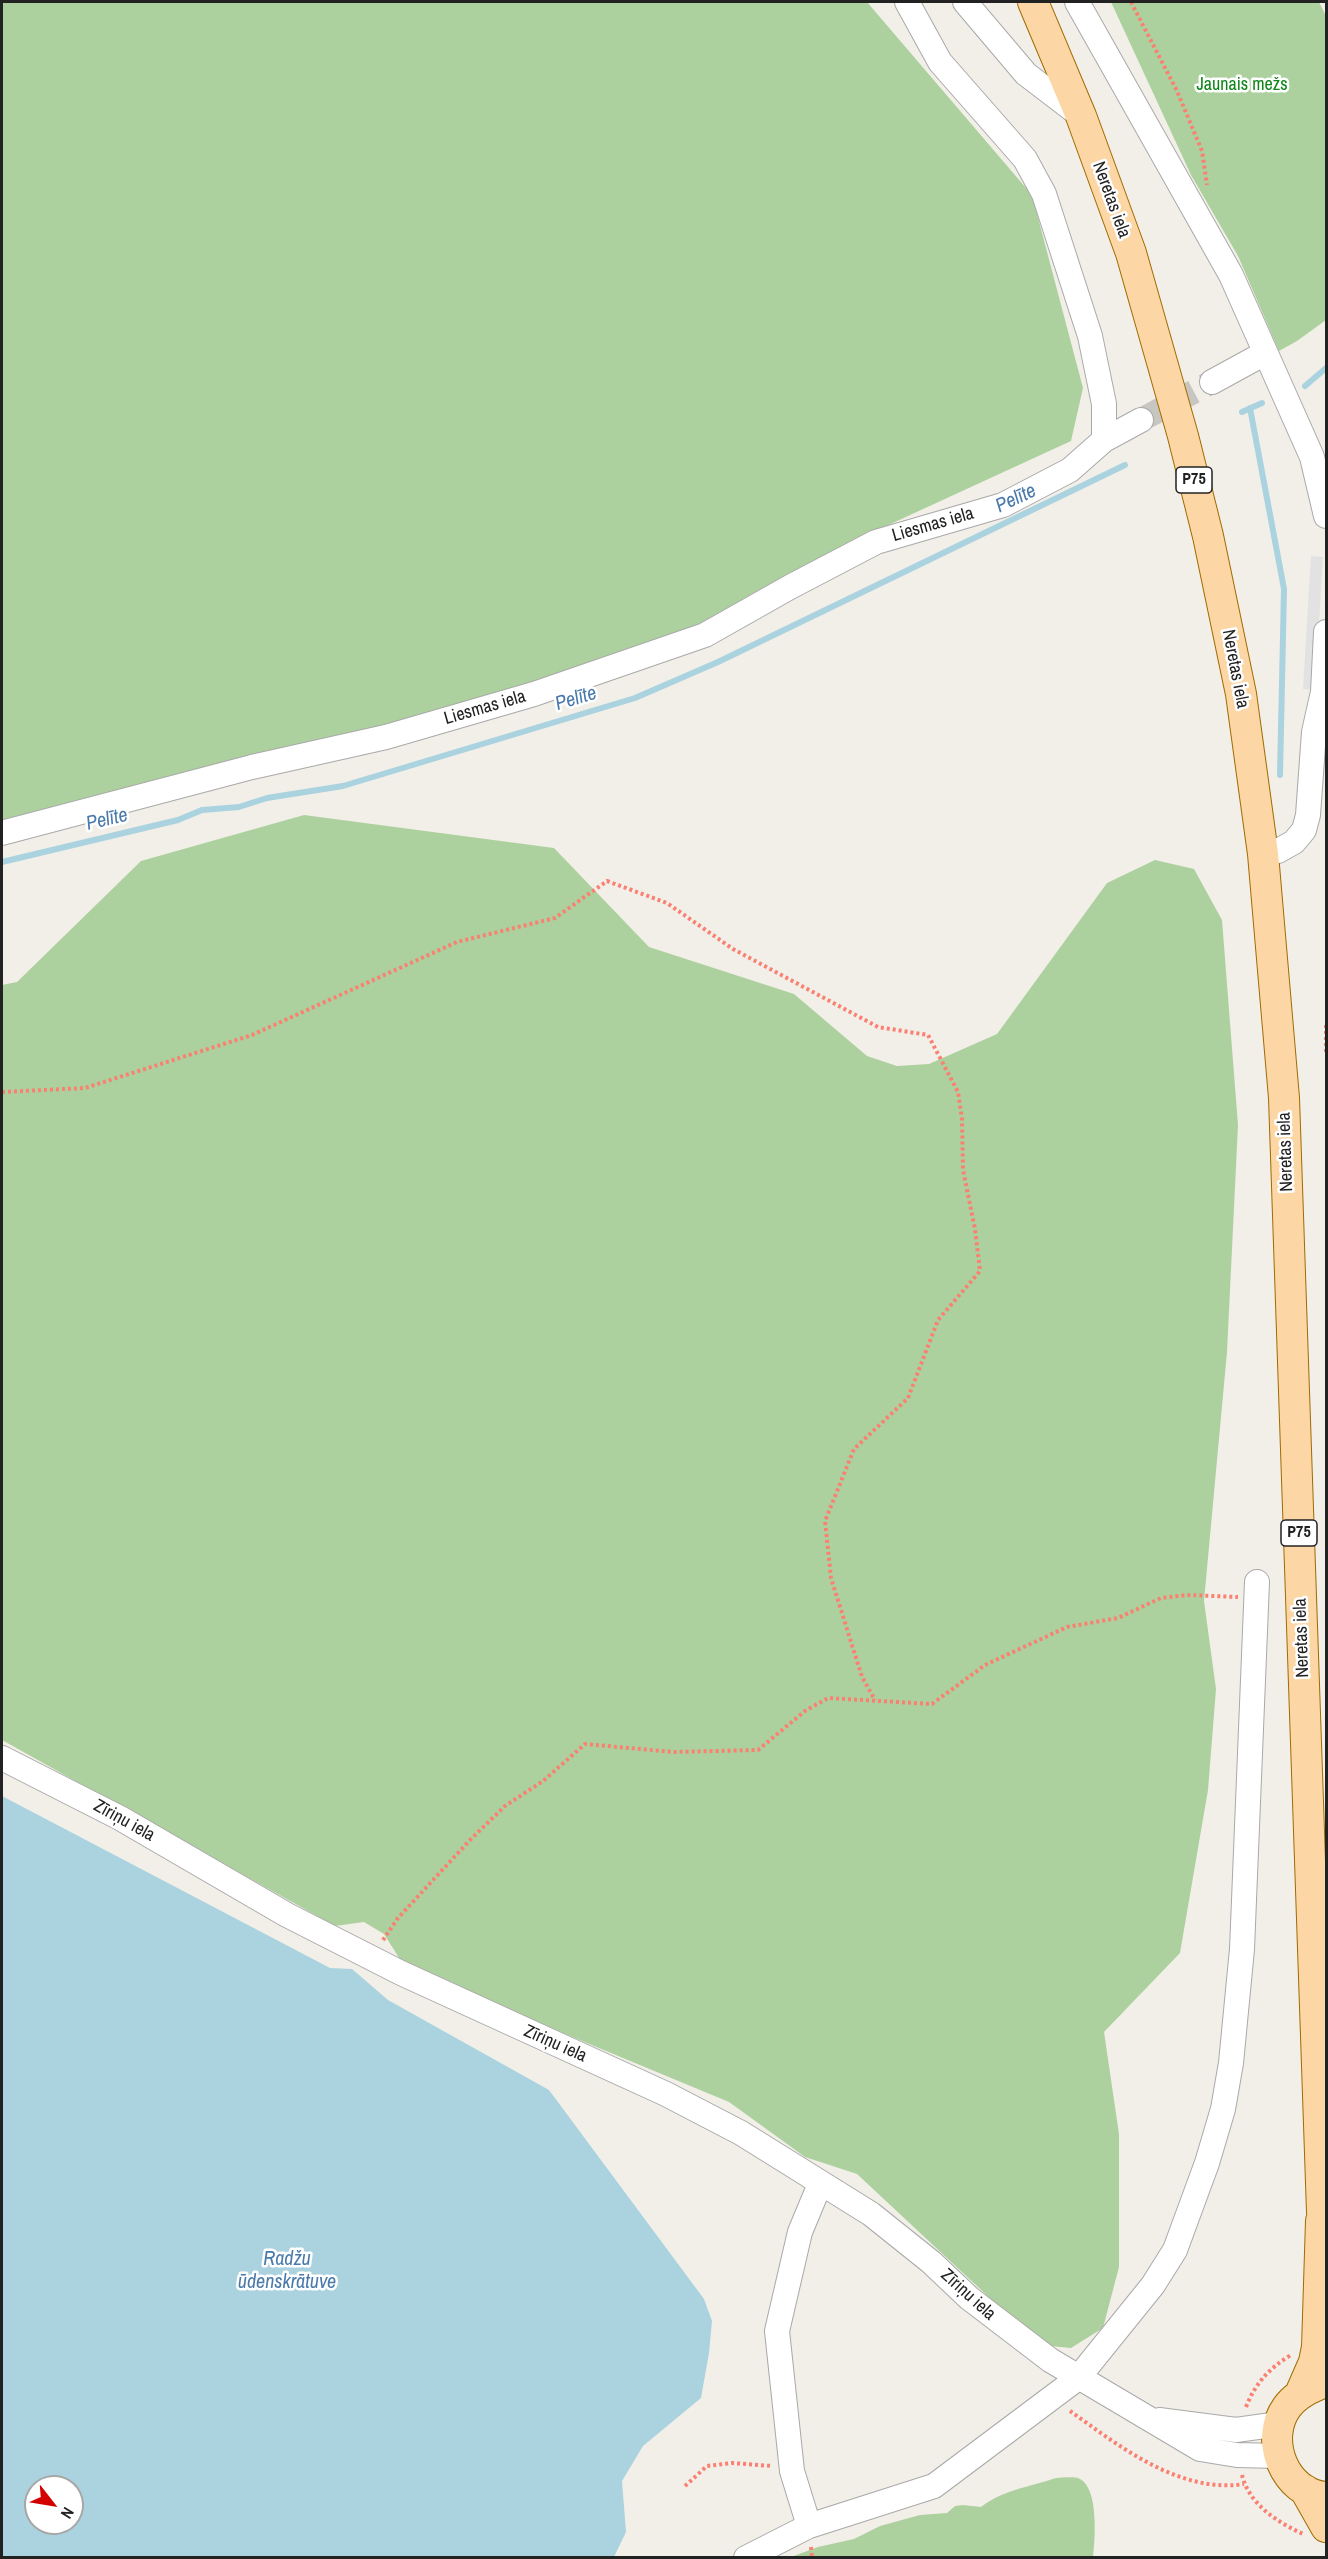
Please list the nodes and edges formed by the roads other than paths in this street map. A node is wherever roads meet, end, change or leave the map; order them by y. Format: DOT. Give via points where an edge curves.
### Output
graph roads {
  1 [pos="907,2"];
  2 [pos="965,2"];
  3 [pos="1033,2"];
  4 [pos="1077,2"];
  5 [pos="1081,116"];
  6 [pos="1265,354"];
  7 [pos="1212,382"];
  8 [pos="1141,420"];
  9 [pos="1104,440"];
  10 [pos="1326,516"];
  11 [pos="1326,633"];
  12 [pos="2,833"];
  13 [pos="1263,854"];
  14 [pos="1250,1590"];
  15 [pos="2,1758"];
  16 [pos="820,2184"];
  17 [pos="1322,2212"];
  18 [pos="1326,2241"];
  19 [pos="1078,2378"];
  20 [pos="1313,2389"];
  21 [pos="1150,2419"];
  22 [pos="1279,2424"];
  23 [pos="1279,2456"];
  24 [pos="1316,2494"];
  25 [pos="809,2526"];
  26 [pos="1326,2527"];
  27 [pos="746,2558"];
  1 -- 9 [label="street" via="940,62 1025,159 1044,194 1090,336 1104,404"];
  2 -- 5 [label="street" via="1026,74"];
  3 -- 5 [label="main road, P75"];
  4 -- 6 [label="street" via="1232,275"];
  5 -- 13 [label="main road, Neretas iela / P75" via="1131,254 1205,525 1241,694"];
  6 -- 7 [label="street"];
  6 -- 10 [label="street" via="1312,457"];
  8 -- 9 [label="street, Liesmas iela"];
  9 -- 12 [label="street, Liesmas iela" via="1070,470 1003,505 876,542 705,635 534,694 386,737 252,767"];
  11 -- 13 [label="street" via="1323,692 1314,732 1304,830 1294,842"];
  13 -- 17 [label="main road, Neretas iela / P75" via="1284,1098"];
  14 -- 19 [label="street" via="1242,1949 1223,2109 1175,2250 1153,2285"];
  15 -- 16 [label="street, Zīriņu iela" via="120,1818 287,1915 371,1958 666,2094 741,2133"];
  16 -- 19 [label="street, Zīriņu iela" via="871,2214 1020,2339"];
  16 -- 25 [label="street" via="800,2232 777,2331 792,2471"];
  17 -- 18 [label="main road, Neretas iela / P75"];
  17 -- 20 [label="main road, Neretas iela"];
  19 -- 21 [label="street, Zīriņu iela"];
  19 -- 25 [label="street" via="934,2486"];
  20 -- 22 [label="main road, Neretas iela" via="1287,2407"];
  21 -- 22 [label="street" via="1236,2430"];
  21 -- 23 [label="street" via="1200,2449"];
  22 -- 23 [label="main road"];
  23 -- 24 [label="main road" via="1285,2470"];
  24 -- 26 [label="main road"];
  25 -- 27 [label="street"];
}
